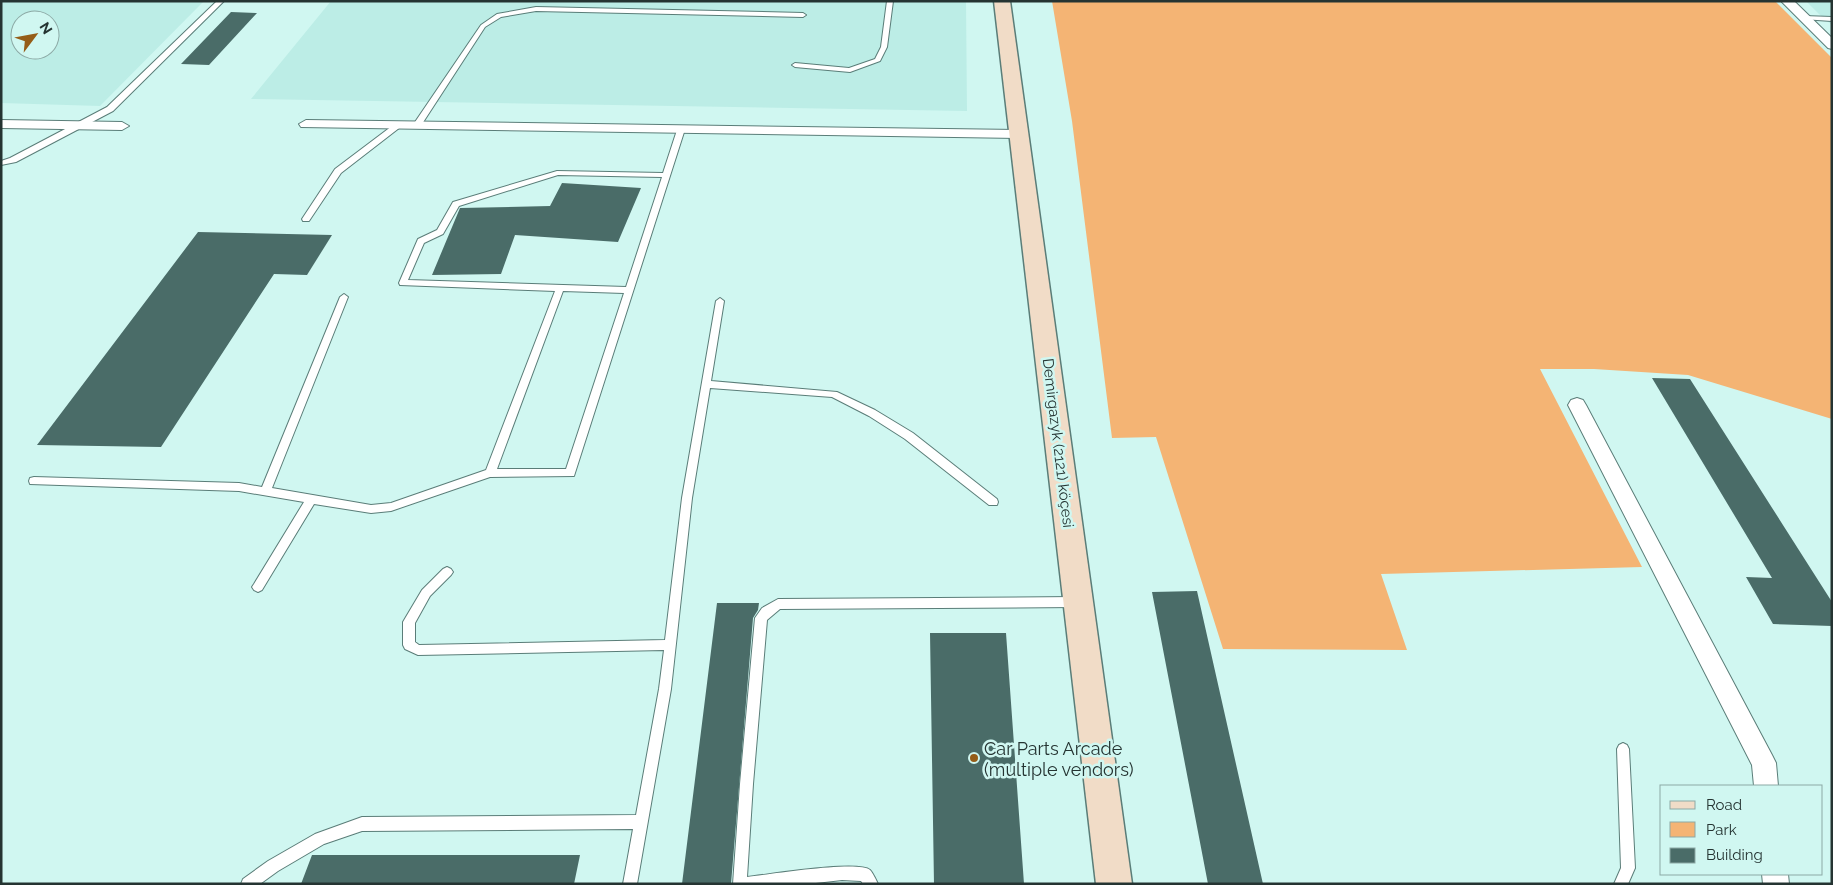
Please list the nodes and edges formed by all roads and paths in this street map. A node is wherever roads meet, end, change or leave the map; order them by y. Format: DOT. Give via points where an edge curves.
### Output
graph roads {
  1 [pos="222,1"];
  2 [pos="890,1"];
  3 [pos="1002,1"];
  4 [pos="1787,1"];
  5 [pos="804,15"];
  6 [pos="1804,18"];
  7 [pos="1832,19"];
  8 [pos="1832,45"];
  9 [pos="795,65"];
  10 [pos="1,124"];
  11 [pos="306,124"];
  12 [pos="78,125"];
  13 [pos="399,125"];
  14 [pos="416,125"];
  15 [pos="122,126"];
  16 [pos="681,129"];
  17 [pos="1019,134"];
  18 [pos="1,163"];
  19 [pos="666,175"];
  20 [pos="306,219"];
  21 [pos="560,288"];
  22 [pos="629,290"];
  23 [pos="344,297"];
  24 [pos="720,300"];
  25 [pos="706,384"];
  26 [pos="1577,405"];
  27 [pos="490,473"];
  28 [pos="34,481"];
  29 [pos="264,492"];
  30 [pos="311,499"];
  31 [pos="994,502"];
  32 [pos="447,572"];
  33 [pos="258,588"];
  34 [pos="1078,602"];
  35 [pos="670,645"];
  36 [pos="1623,749"];
  37 [pos="1766,785"];
  38 [pos="641,822"];
  39 [pos="248,884"];
  40 [pos="630,884"];
  41 [pos="740,884"];
  42 [pos="744,884"];
  43 [pos="871,884"];
  44 [pos="1114,884"];
  45 [pos="1621,884"];
  1 -- 12 [label="lane" via="110,109"];
  2 -- 9 [label="lane" via="884,47 878,60 850,70"];
  3 -- 17 [label="street, Demirgazyk (2121) köçesi"];
  4 -- 6 [label="street"];
  5 -- 14 [label="lane" via="536,9 499,15 483,26"];
  6 -- 7 [label="lane"];
  6 -- 8 [label="street"];
  10 -- 12 [label="street"];
  11 -- 13 [label="street"];
  12 -- 15 [label="street"];
  12 -- 18 [label="lane" via="13,160"];
  13 -- 14 [label="street"];
  13 -- 20 [label="lane" via="338,171"];
  14 -- 16 [label="street"];
  16 -- 17 [label="street"];
  16 -- 19 [label="lane"];
  17 -- 34 [label="street, Demirgazyk (2121) köçesi"];
  19 -- 21 [label="lane" via="557,173 456,204 440,232 421,240 403,283"];
  19 -- 22 [label="lane"];
  21 -- 22 [label="lane"];
  21 -- 27 [label="lane"];
  22 -- 27 [label="lane" via="570,474"];
  23 -- 29 [label="lane"];
  24 -- 25 [label="lane"];
  25 -- 31 [label="lane" via="834,394 872,412"];
  25 -- 35 [label="lane" via="687,498"];
  26 -- 37 [label="street" via="1764,763"];
  27 -- 30 [label="lane" via="391,507 371,509"];
  28 -- 29 [label="lane" via="239,487"];
  29 -- 30 [label="lane"];
  30 -- 33 [label="lane"];
  32 -- 35 [label="lane" via="426,594 409,622 409,645 418,650"];
  34 -- 41 [label="lane" via="778,604 766,612 761,618 752,708"];
  34 -- 44 [label="street, Demirgazyk (2121) köçesi"];
  35 -- 38 [label="lane"];
  36 -- 45 [label="lane" via="1628,868"];
  38 -- 39 [label="lane" via="362,824 320,839"];
  38 -- 40 [label="lane"];
  42 -- 43 [label="lane" via="842,873 865,875"];
}
